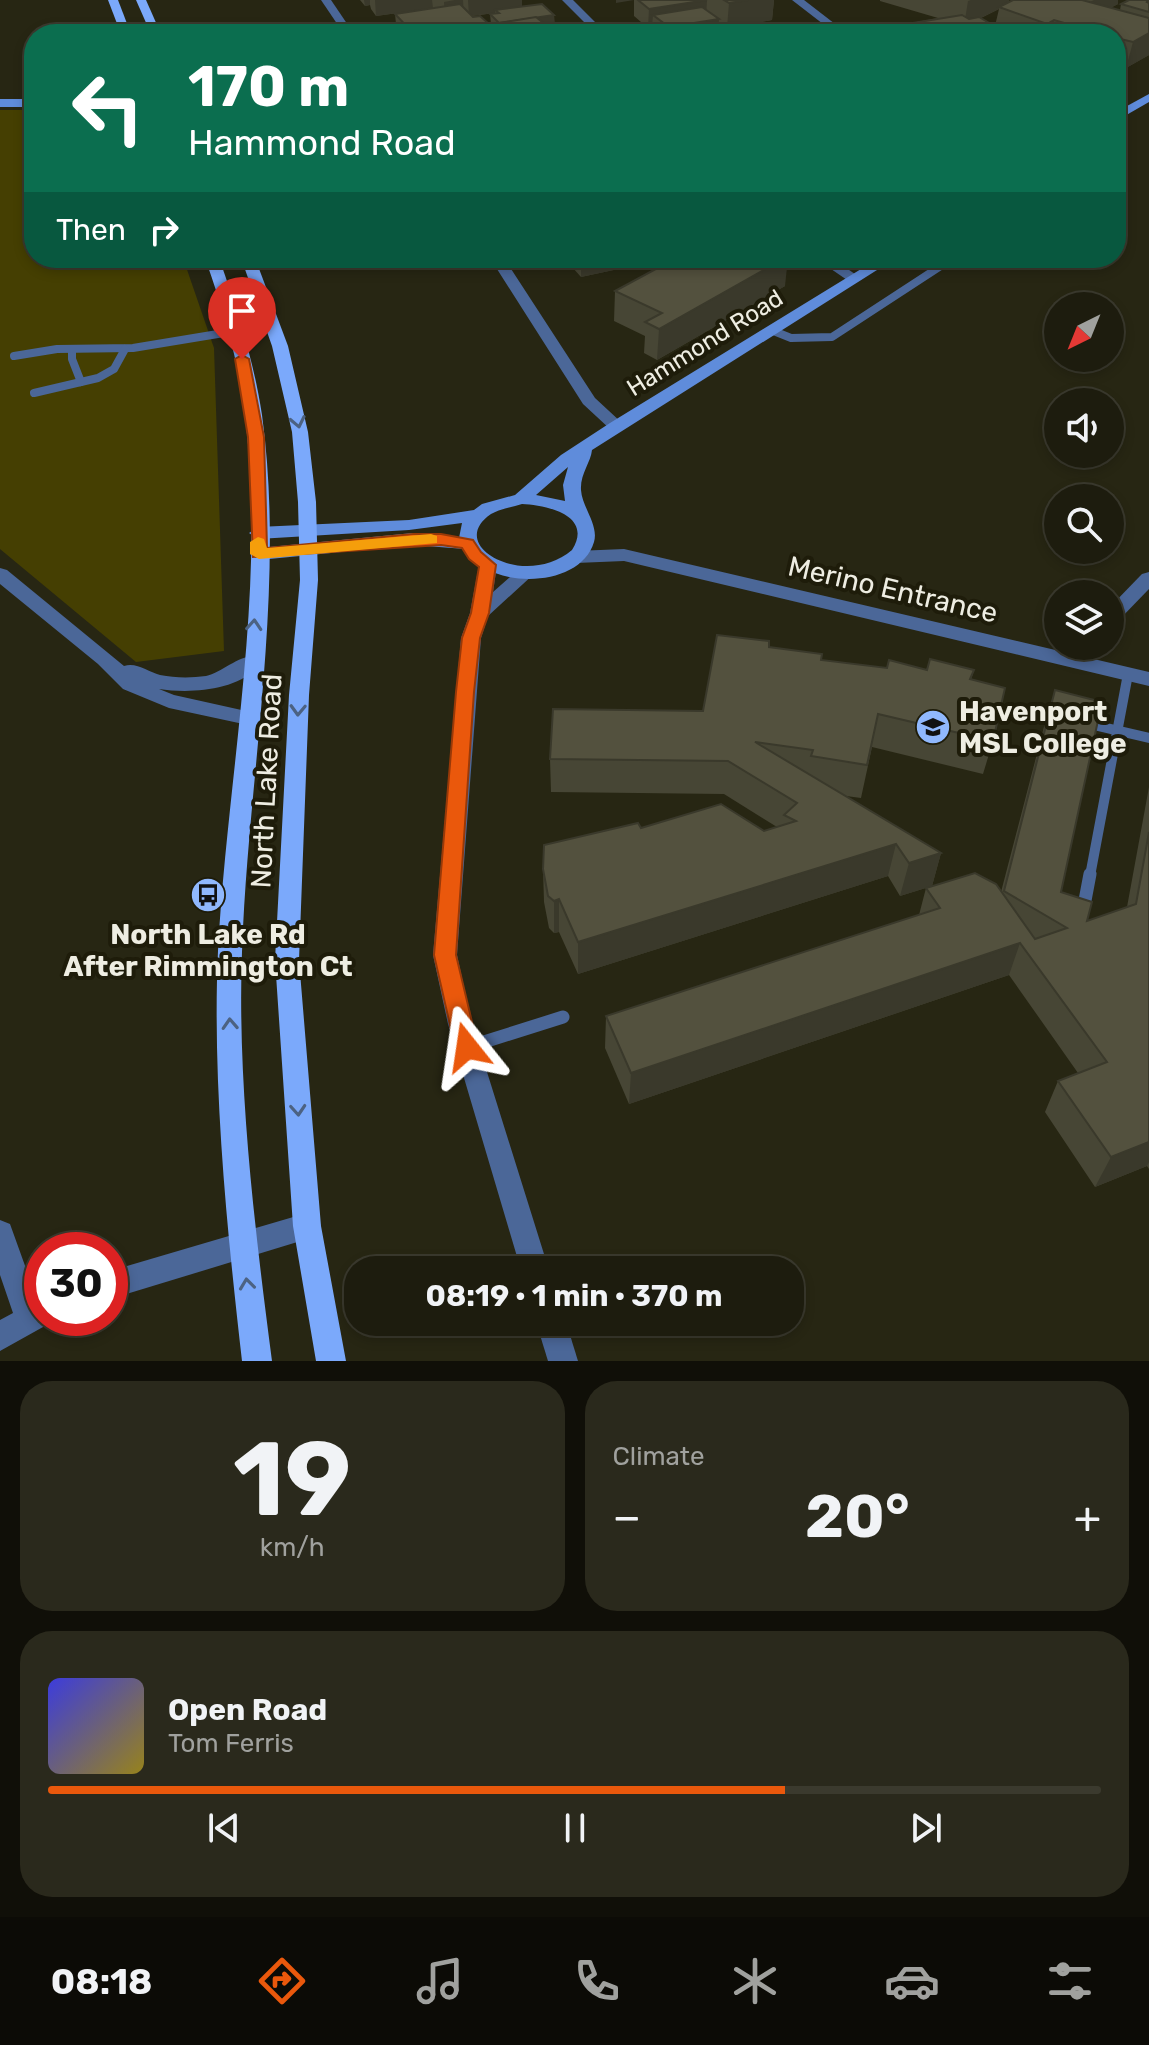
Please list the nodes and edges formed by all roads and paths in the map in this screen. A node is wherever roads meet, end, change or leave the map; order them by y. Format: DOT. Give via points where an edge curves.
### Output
graph roads {
  1 [pos="113,0"];
  2 [pos="141,0"];
  3 [pos="326,0"];
  4 [pos="567,0"];
  5 [pos="797,0"];
  6 [pos="122,24"];
  7 [pos="152,24"];
  8 [pos="342,24"];
  9 [pos="592,24"];
  10 [pos="829,24"];
  11 [pos="1149,97"];
  12 [pos="0,103"];
  13 [pos="24,103"];
  14 [pos="1126,111"];
  15 [pos="215,268"];
  16 [pos="252,268"];
  17 [pos="503,268"];
  18 [pos="834,268"];
  19 [pos="873,268"];
  20 [pos="938,268"];
  21 [pos="855,279"];
  22 [pos="771,330"];
  23 [pos="236,331"];
  24 [pos="72,349"];
  25 [pos="125,349"];
  26 [pos="14,356"];
  27 [pos="81,382"];
  28 [pos="34,393"];
  29 [pos="616,426"];
  30 [pos="590,446"];
  31 [pos="521,499"];
  32 [pos="478,515"];
  33 [pos="584,525"];
  34 [pos="308,540"];
  35 [pos="258,543"];
  36 [pos="468,544"];
  37 [pos="624,555"];
  38 [pos="576,557"];
  39 [pos="488,565"];
  40 [pos="526,573"];
  41 [pos="0,574"];
  42 [pos="1149,578"];
  43 [pos="1124,604"];
  44 [pos="480,613"];
  45 [pos="105,659"];
  46 [pos="1101,660"];
  47 [pos="252,662"];
  48 [pos="1100,667"];
  49 [pos="1128,674"];
  50 [pos="1149,679"];
  51 [pos="248,718"];
  52 [pos="1073,720"];
  53 [pos="1119,731"];
  54 [pos="1149,738"];
  55 [pos="1081,919"];
  56 [pos="563,1017"];
  57 [pos="467,1047"];
  58 [pos="307,1226"];
  59 [pos="0,1234"];
  60 [pos="242,1244"];
  61 [pos="531,1256"];
  62 [pos="128,1279"];
  63 [pos="24,1288"];
  64 [pos="24,1322"];
  65 [pos="0,1336"];
  66 [pos="555,1336"];
  67 [pos="257,1361"];
  68 [pos="331,1361"];
  69 [pos="563,1361"];
  1 -- 6 [label="main road"];
  2 -- 7 [label="main road"];
  3 -- 8 [label="street"];
  4 -- 9 [label="street"];
  5 -- 10 [label="street"];
  11 -- 14 [label="main road"];
  12 -- 13 [label="main road"];
  15 -- 23 [label="main road, North Lake Road"];
  16 -- 34 [label="main road, North Lake Road, one-way" via="280,346 300,432"];
  17 -- 29 [label="street" via="589,401"];
  18 -- 21 [label="street"];
  19 -- 21 [label="main road, Hammond Road"];
  20 -- 22 [label="lane" via="832,337 791,338"];
  21 -- 22 [label="main road, Hammond Road"];
  22 -- 29 [label="main road, Hammond Road"];
  23 -- 25 [label="lane"];
  23 -- 35 [label="main road, North Lake Road" via="256,437"];
  24 -- 25 [label="lane"];
  24 -- 26 [label="lane"];
  24 -- 27 [label="lane"];
  25 -- 27 [label="lane" via="114,369"];
  27 -- 28 [label="lane"];
  29 -- 30 [label="main road, Hammond Road"];
  30 -- 31 [label="main road, Hammond Road"];
  30 -- 33 [label="main road, Hammond Road" via="572,474 570,489"];
  31 -- 32 [label="main road"];
  31 -- 33 [label="main road" via="555,503"];
  32 -- 34 [label="main road"];
  32 -- 36 [label="main road" via="467,533"];
  33 -- 37 [label="street, Merino Entrance"];
  33 -- 38 [label="main road" via="585,545"];
  34 -- 35 [label="main road"];
  34 -- 36 [label="main road"];
  34 -- 58 [label="main road, North Lake Road, one-way" via="287,960"];
  47 -- 35 [label="main road, North Lake Road, one-way"];
  36 -- 39 [label="main road"];
  37 -- 38 [label="street, Merino Entrance"];
  37 -- 48 [label="street, Merino Entrance"];
  38 -- 40 [label="main road"];
  39 -- 40 [label="main road"];
  39 -- 44 [label="street"];
  40 -- 44 [label="street"];
  41 -- 45 [label="street"];
  42 -- 43 [label="street"];
  44 -- 57 [label="street" via="471,638 465,692 445,955"];
  45 -- 47 [label="street" via="142,677 189,686 233,676"];
  45 -- 51 [label="street" via="130,684 169,701"];
  46 -- 48 [label="street"];
  47 -- 51 [label="main road, North Lake Road"];
  48 -- 49 [label="street, Merino Entrance"];
  49 -- 50 [label="street, Merino Entrance"];
  49 -- 53 [label="lane"];
  60 -- 51 [label="main road, North Lake Road, one-way" via="229,1005"];
  52 -- 53 [label="lane"];
  53 -- 54 [label="lane"];
  53 -- 55 [label="lane"];
  56 -- 57 [label="lane"];
  57 -- 61 [label="street"];
  58 -- 60 [label="street"];
  58 -- 68 [label="main road, North Lake Road"];
  59 -- 63 [label="street"];
  60 -- 62 [label="street"];
  67 -- 60 [label="main road, North Lake Road, one-way"];
  64 -- 65 [label="street"];
  66 -- 69 [label="street"];
}
